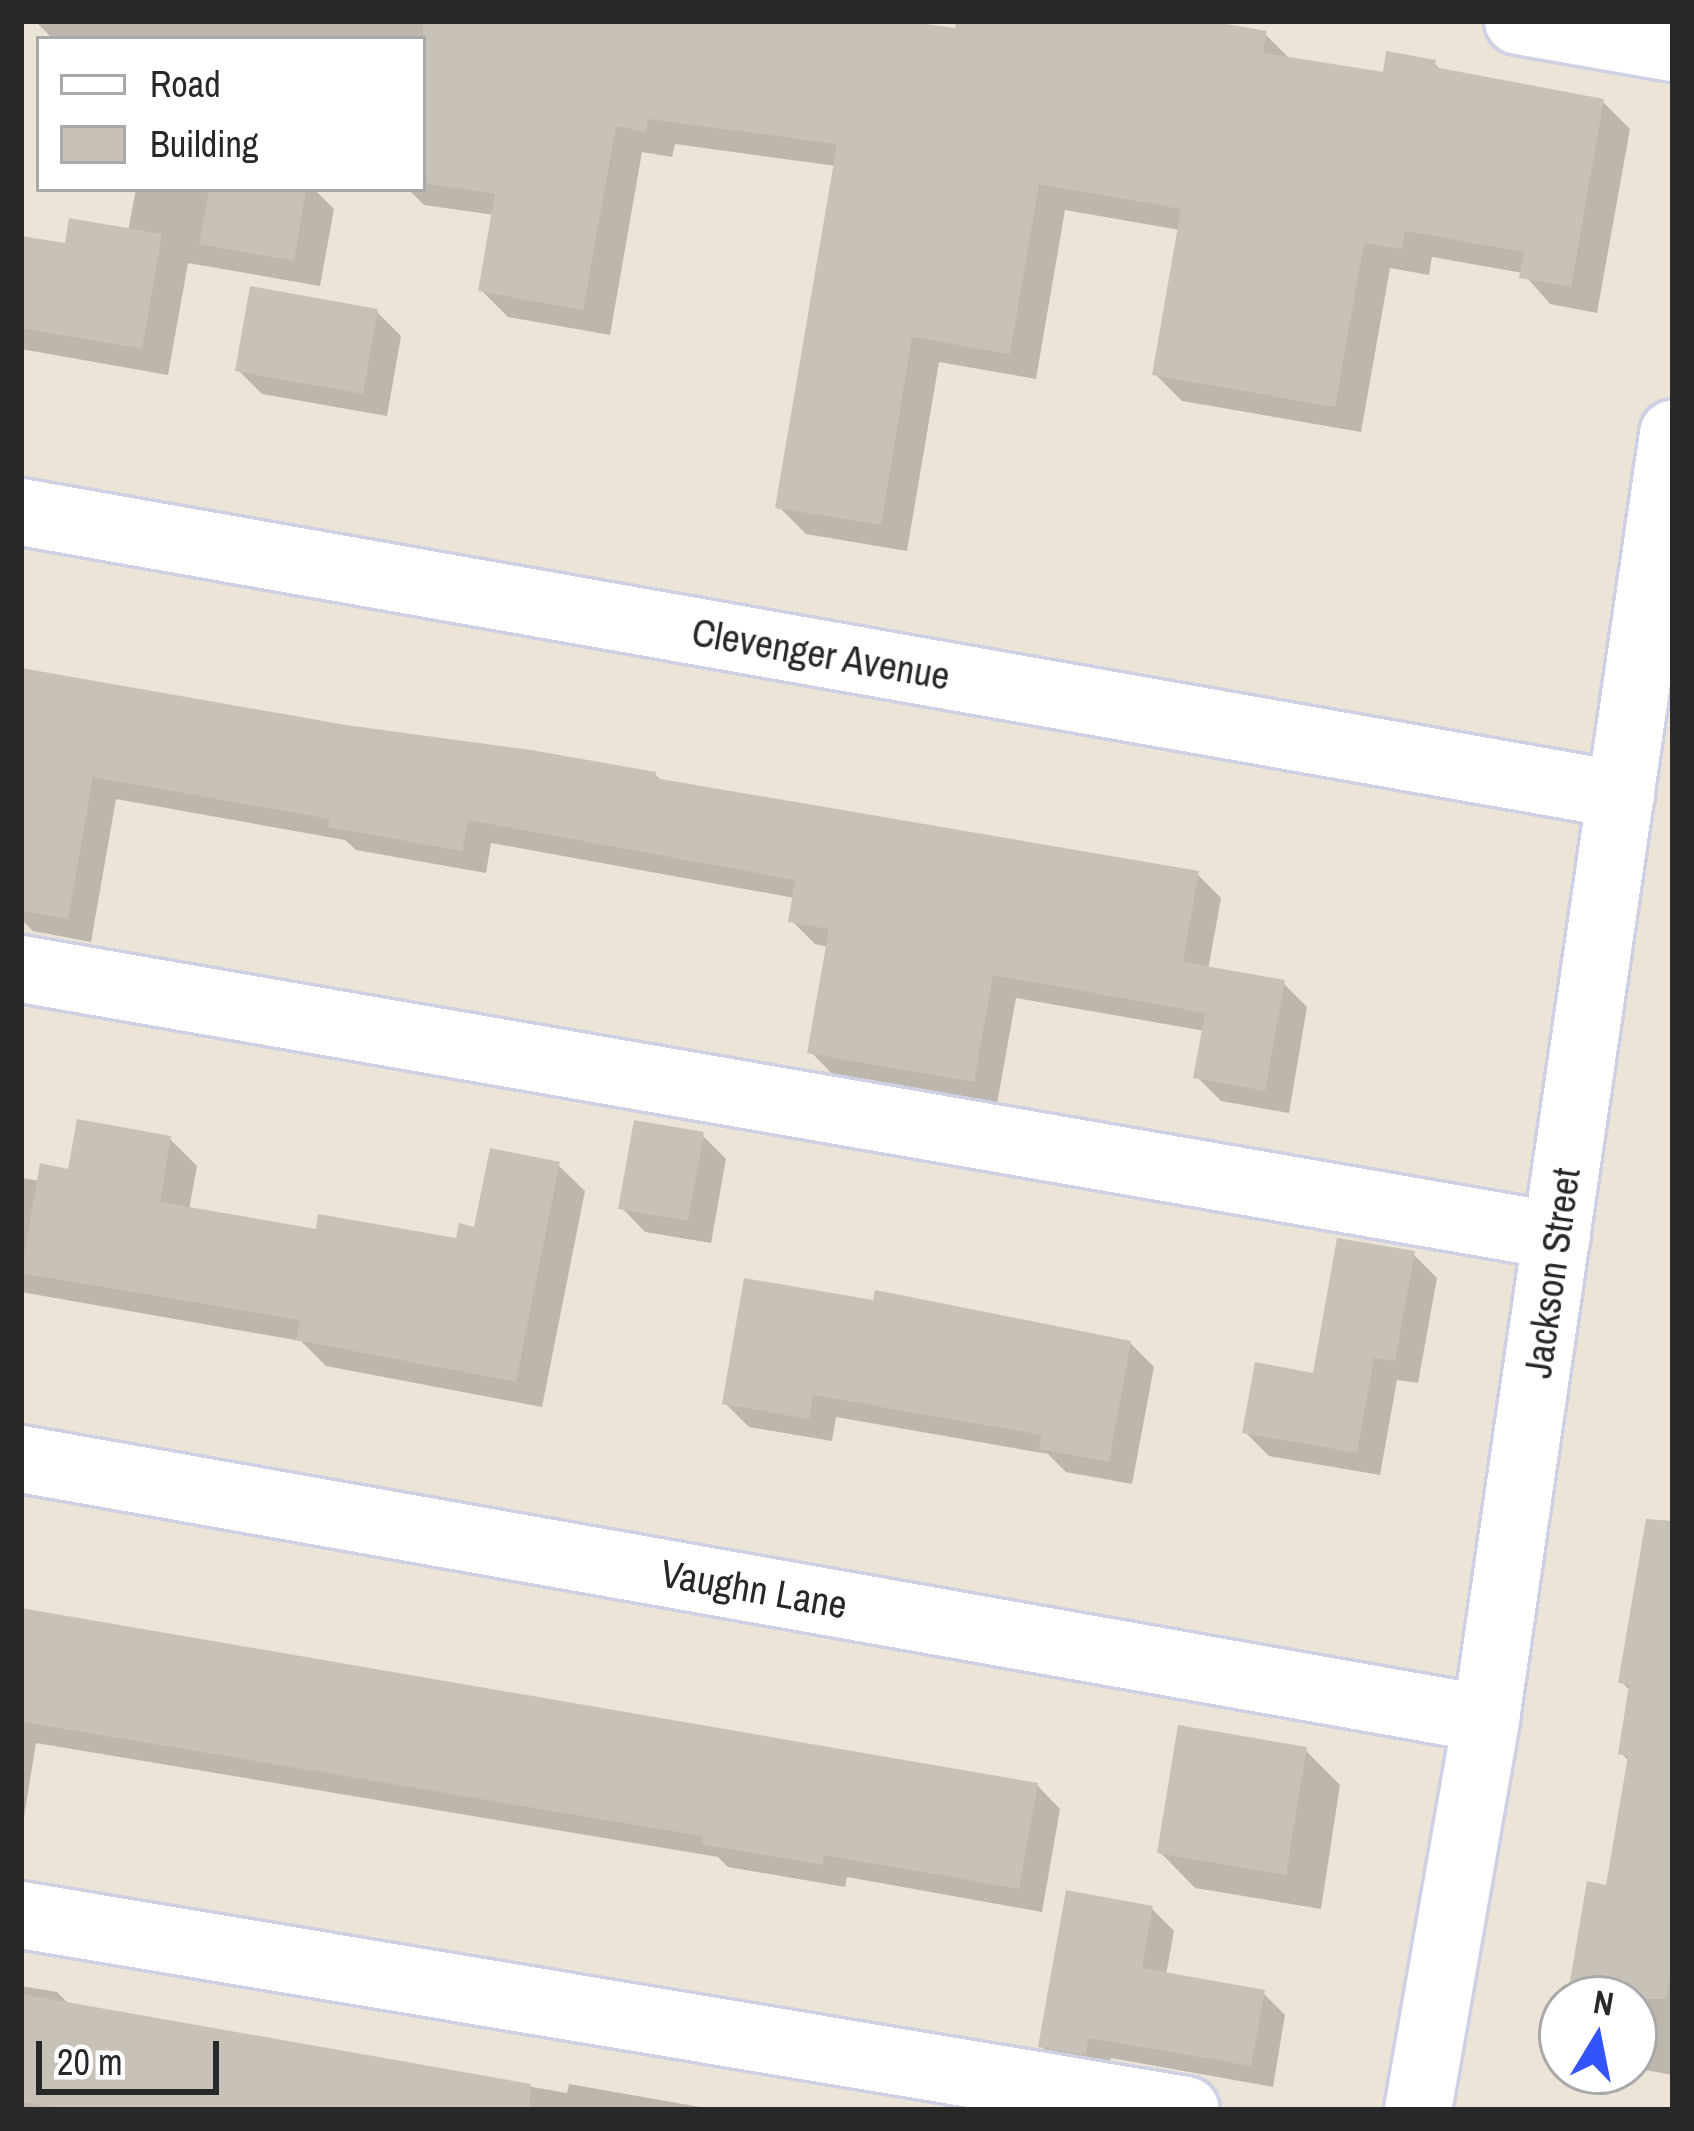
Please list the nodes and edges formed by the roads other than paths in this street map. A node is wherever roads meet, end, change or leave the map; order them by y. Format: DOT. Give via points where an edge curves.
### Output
graph roads {
  1 [pos="1518,21"];
  2 [pos="1673,48"];
  3 [pos="1673,434"];
  4 [pos="21,512"];
  5 [pos="1621,795"];
  6 [pos="21,969"];
  7 [pos="1557,1236"];
  8 [pos="21,1459"];
  9 [pos="1486,1719"];
  10 [pos="21,1915"];
  11 [pos="1186,2110"];
  12 [pos="1418,2110"];
  1 -- 2 [label="street"];
  3 -- 5 [label="street, Jackson Street"];
  4 -- 5 [label="street, Clevenger Avenue"];
  5 -- 7 [label="street, Jackson Street"];
  6 -- 7 [label="street"];
  7 -- 9 [label="street, Jackson Street"];
  8 -- 9 [label="street, Vaughn Lane"];
  9 -- 12 [label="street, Jackson Street"];
  10 -- 11 [label="street"];
}
